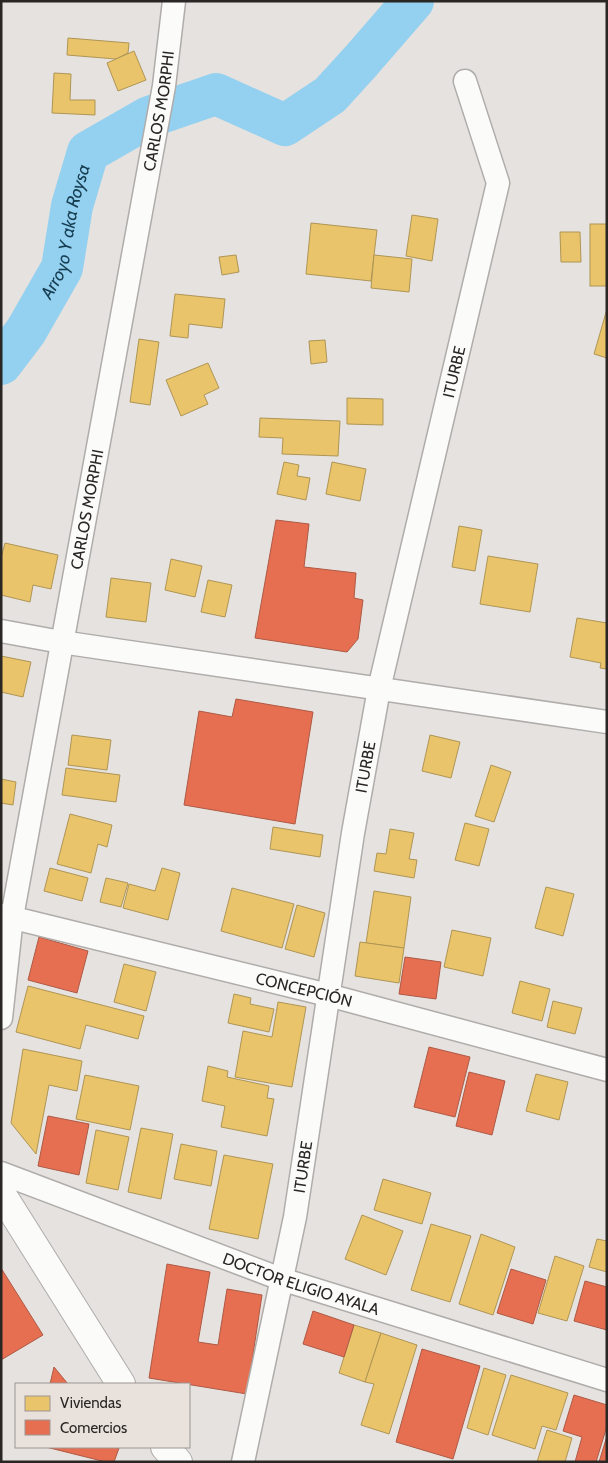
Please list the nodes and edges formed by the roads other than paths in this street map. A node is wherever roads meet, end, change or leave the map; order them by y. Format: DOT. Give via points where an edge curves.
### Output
graph roads {
  1 [pos="174,1"];
  2 [pos="465,81"];
  3 [pos="1,631"];
  4 [pos="61,642"];
  5 [pos="379,689"];
  6 [pos="607,722"];
  7 [pos="7,916"];
  8 [pos="328,995"];
  9 [pos="1,1018"];
  10 [pos="607,1070"];
  11 [pos="1,1174"];
  12 [pos="1,1193"];
  13 [pos="281,1279"];
  14 [pos="607,1380"];
  15 [pos="120,1383"];
  16 [pos="166,1448"];
  17 [pos="178,1462"];
  18 [pos="243,1462"];
  1 -- 4 [label="street, CARLOS MORPHI" via="153,150"];
  2 -- 5 [label="street, ITURBE" via="498,183"];
  3 -- 4 [label="street"];
  4 -- 5 [label="street"];
  4 -- 7 [label="street, CARLOS MORPHI"];
  5 -- 6 [label="street"];
  5 -- 8 [label="street, ITURBE"];
  7 -- 8 [label="street, CONCEPCIÓN"];
  7 -- 9 [label="street, CARLOS MORPHI"];
  8 -- 10 [label="street, CONCEPCIÓN"];
  8 -- 13 [label="street, ITURBE" via="294,1218"];
  11 -- 13 [label="street, DOCTOR ELIGIO AYALA"];
  12 -- 15 [label="main road"];
  13 -- 14 [label="street, DOCTOR ELIGIO AYALA"];
  13 -- 18 [label="street, ITURBE"];
  16 -- 17 [label="main road"];
}
